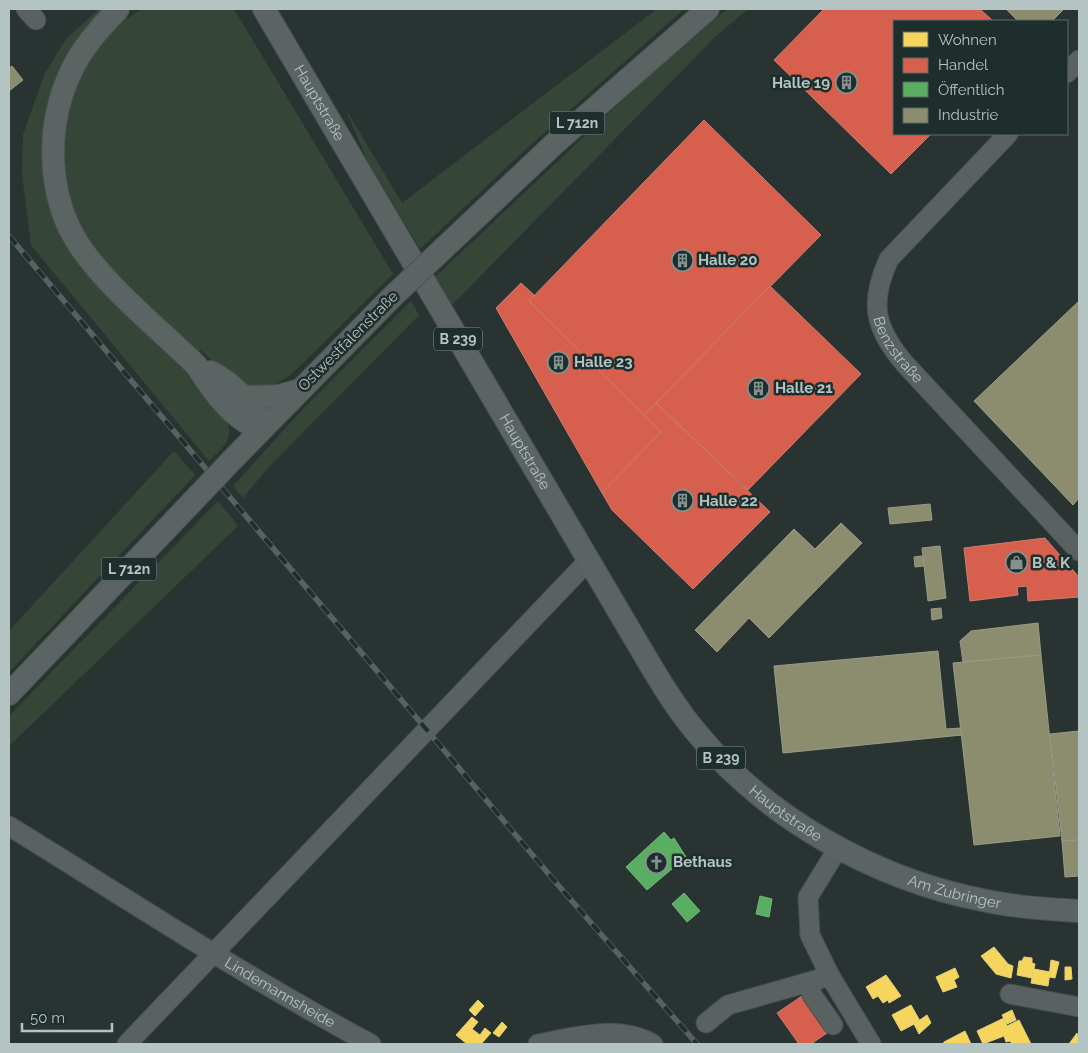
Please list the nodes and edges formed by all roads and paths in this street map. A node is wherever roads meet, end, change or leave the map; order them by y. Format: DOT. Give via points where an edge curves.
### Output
graph roads {
  1 [pos="118,9"];
  2 [pos="264,9"];
  3 [pos="708,9"];
  4 [pos="1079,60"];
  5 [pos="1068,72"];
  6 [pos="1007,135"];
  7 [pos="300,390"];
  8 [pos="237,403"];
  9 [pos="262,429"];
  10 [pos="233,459"];
  11 [pos="1079,551"];
  12 [pos="589,560"];
  13 [pos="9,694"];
  14 [pos="9,826"];
  15 [pos="837,850"];
  16 [pos="1079,911"];
  17 [pos="215,954"];
  18 [pos="830,976"];
  19 [pos="810,982"];
  20 [pos="1010,994"];
  21 [pos="1079,1007"];
  22 [pos="706,1023"];
  23 [pos="833,1025"];
  24 [pos="127,1044"];
  25 [pos="371,1044"];
  26 [pos="538,1044"];
  27 [pos="653,1044"];
  28 [pos="871,1044"];
  1 -- 8 [label="main road" via="83,50 60,98 53,148 62,208 79,246 106,278 196,364 205,379"];
  2 -- 12 [label="main road, Hauptstraße / B 239"];
  3 -- 7 [label="main road, Ostwestfalenstraße / L 712n, bridge" via="553,145 392,297"];
  4 -- 5 [label="street"];
  6 -- 11 [label="street, Benzstraße" via="889,259 879,281 879,321 891,348 900,359"];
  7 -- 8 [label="main road"];
  7 -- 9 [label="main road, Ostwestfalenstraße / L 712n"];
  8 -- 9 [label="main road" via="252,427"];
  8 -- 10 [label="main road" via="238,434"];
  9 -- 10 [label="main road, Ostwestfalenstraße / L 712n"];
  10 -- 13 [label="main road, Ostwestfalenstraße / L 712n, bridge"];
  12 -- 15 [label="main road, Hauptstraße / B 239" via="664,686 697,734 743,781"];
  12 -- 17 [label="street"];
  14 -- 17 [label="street, Lindemannsheide"];
  15 -- 16 [label="main road, Am Zubringer / B 239" via="898,876 981,900"];
  15 -- 18 [label="street" via="808,897 810,935"];
  17 -- 24 [label="street"];
  17 -- 25 [label="street, Lindemannsheide"];
  18 -- 19 [label="street"];
  18 -- 28 [label="street"];
  19 -- 22 [label="street" via="728,1005"];
  19 -- 23 [label="street" via="812,995"];
  20 -- 21 [label="street"];
  26 -- 27 [label="street" via="602,1032 641,1037"];
}
